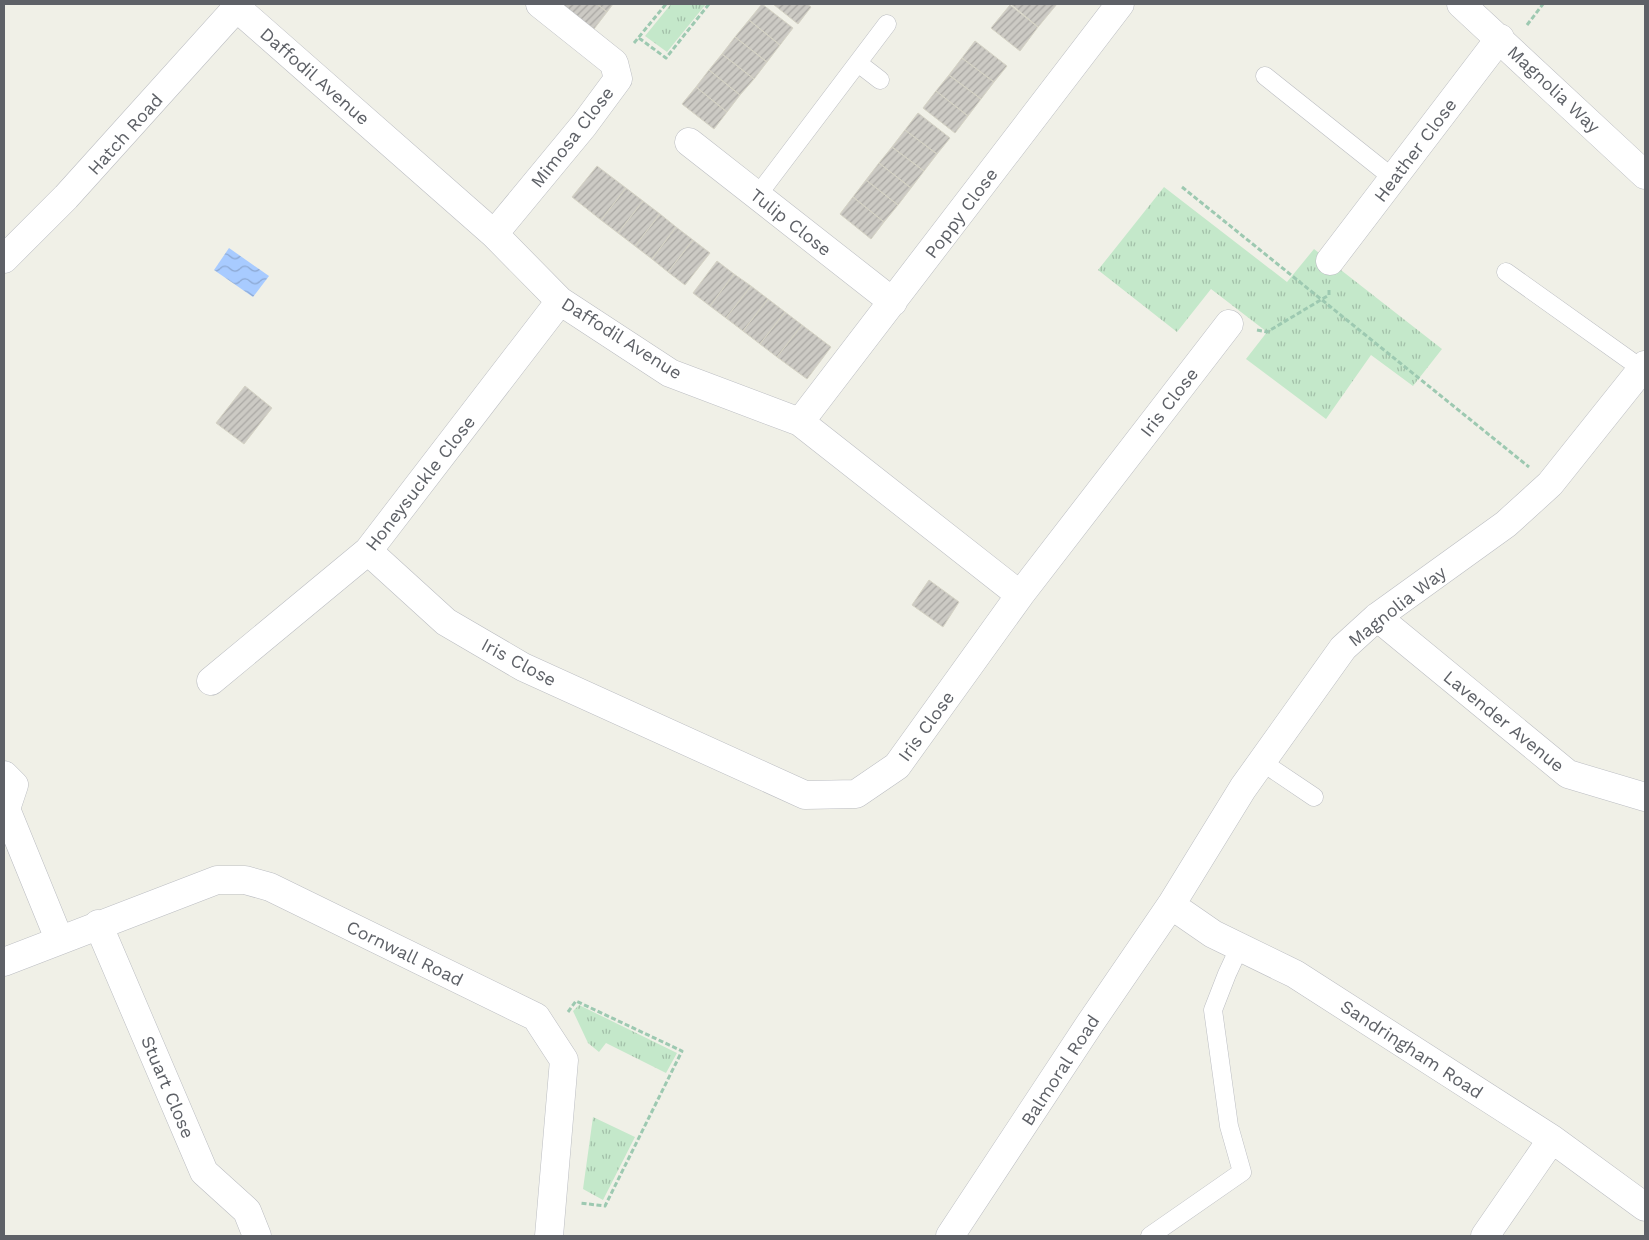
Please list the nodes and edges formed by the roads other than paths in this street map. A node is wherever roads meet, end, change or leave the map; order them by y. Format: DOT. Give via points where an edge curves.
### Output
graph roads {
  1 [pos="540,4"];
  2 [pos="1120,4"];
  3 [pos="1461,4"];
  4 [pos="239,6"];
  5 [pos="887,24"];
  6 [pos="1500,38"];
  7 [pos="858,63"];
  8 [pos="1265,76"];
  9 [pos="880,80"];
  10 [pos="689,142"];
  11 [pos="1645,175"];
  12 [pos="1393,178"];
  13 [pos="757,196"];
  14 [pos="494,234"];
  15 [pos="4,259"];
  16 [pos="1330,261"];
  17 [pos="1506,272"];
  18 [pos="560,301"];
  19 [pos="893,302"];
  20 [pos="1229,324"];
  21 [pos="1644,367"];
  22 [pos="800,422"];
  23 [pos="368,551"];
  24 [pos="1020,595"];
  25 [pos="1378,617"];
  26 [pos="211,681"];
  27 [pos="1262,762"];
  28 [pos="4,775"];
  29 [pos="1314,797"];
  30 [pos="1645,799"];
  31 [pos="1172,905"];
  32 [pos="98,924"];
  33 [pos="59,939"];
  34 [pos="1240,946"];
  35 [pos="4,962"];
  36 [pos="1552,1139"];
  37 [pos="1645,1207"];
  38 [pos="257,1236"];
  39 [pos="549,1236"];
  40 [pos="950,1236"];
  41 [pos="1150,1236"];
  42 [pos="1485,1236"];
  1 -- 14 [label="street, Mimosa Close" via="614,63 618,79"];
  2 -- 19 [label="street, Poppy Close"];
  3 -- 6 [label="street, Magnolia Way"];
  4 -- 14 [label="street, Daffodil Avenue"];
  4 -- 15 [label="street, Hatch Road" via="66,198"];
  5 -- 7 [label="lane"];
  6 -- 11 [label="street, Magnolia Way"];
  6 -- 12 [label="street, Heather Close"];
  7 -- 9 [label="lane"];
  7 -- 13 [label="lane"];
  8 -- 12 [label="lane"];
  10 -- 13 [label="street, Tulip Close"];
  12 -- 16 [label="street, Heather Close"];
  13 -- 19 [label="street, Tulip Close"];
  14 -- 18 [label="street, Daffodil Avenue"];
  17 -- 21 [label="lane"];
  18 -- 22 [label="street, Daffodil Avenue" via="670,373"];
  18 -- 23 [label="street, Honeysuckle Close"];
  19 -- 22 [label="street, Poppy Close"];
  20 -- 24 [label="street, Iris Close"];
  21 -- 25 [label="street, Magnolia Way" via="1550,484 1506,524"];
  22 -- 24 [label="street, Daffodil Avenue"];
  23 -- 24 [label="street, Iris Close" via="446,622 524,667 805,795 856,794 897,766"];
  23 -- 26 [label="street, Honeysuckle Close"];
  25 -- 27 [label="street, Magnolia Way" via="1343,648"];
  25 -- 30 [label="street, Lavender Avenue" via="1568,774"];
  27 -- 29 [label="lane"];
  27 -- 31 [label="street, Magnolia Way"];
  28 -- 33 [label="street" via="14,785 6,809"];
  31 -- 34 [label="street, Sandringham Road" via="1213,934"];
  31 -- 40 [label="street, Balmoral Road" via="1088,1025"];
  32 -- 33 [label="street, Cornwall Road"];
  32 -- 38 [label="street, Stuart Close" via="204,1172 248,1211"];
  32 -- 39 [label="street, Cornwall Road" via="217,880 245,880 270,887 536,1018 564,1060"];
  33 -- 35 [label="street, Cornwall Road"];
  34 -- 36 [label="street, Sandringham Road" via="1295,974"];
  34 -- 41 [label="lane" via="1214,1010 1229,1126 1242,1172"];
  36 -- 37 [label="street, Sandringham Road"];
  36 -- 42 [label="street"];
}
